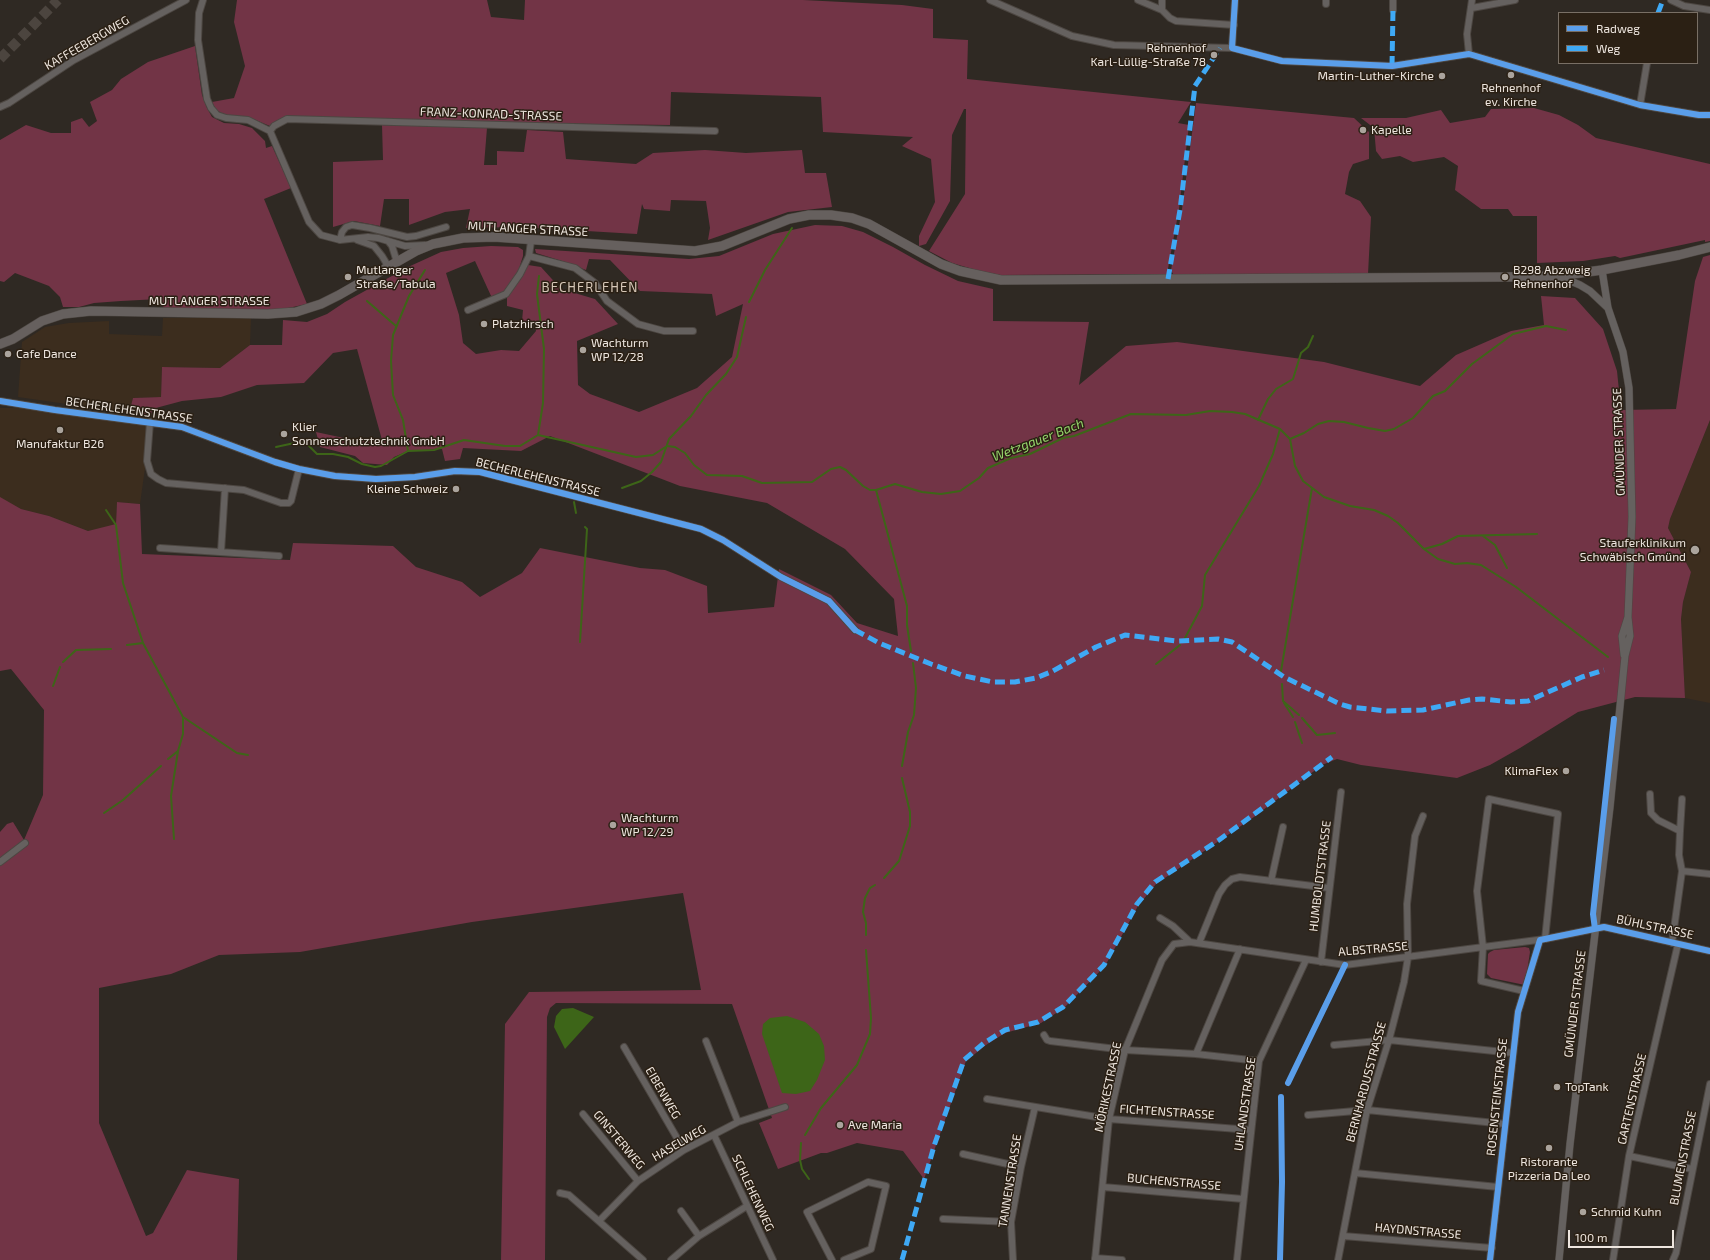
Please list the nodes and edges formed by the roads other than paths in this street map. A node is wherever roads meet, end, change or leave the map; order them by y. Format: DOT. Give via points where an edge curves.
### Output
graph roads {
  1 [pos="186,0"];
  2 [pos="202,0"];
  3 [pos="990,0"];
  4 [pos="1138,0"];
  5 [pos="1162,0"];
  6 [pos="1235,0"];
  7 [pos="1393,0"];
  8 [pos="1472,0"];
  9 [pos="1515,0"];
  10 [pos="1671,0"];
  11 [pos="1472,8"];
  12 [pos="1162,10"];
  13 [pos="1393,10"];
  14 [pos="1710,10"];
  15 [pos="1234,25"];
  16 [pos="1232,48"];
  17 [pos="1469,54"];
  18 [pos="1647,64"];
  19 [pos="1640,105"];
  20 [pos="0,106"];
  21 [pos="1710,115"];
  22 [pos="270,130"];
  23 [pos="715,131"];
  24 [pos="446,227"];
  25 [pos="354,239"];
  26 [pos="340,240"];
  27 [pos="388,240"];
  28 [pos="530,241"];
  29 [pos="433,244"];
  30 [pos="1710,247"];
  31 [pos="529,256"];
  32 [pos="397,262"];
  33 [pos="388,266"];
  34 [pos="1602,270"];
  35 [pos="1558,276"];
  36 [pos="1608,308"];
  37 [pos="468,310"];
  38 [pos="693,331"];
  39 [pos="0,344"];
  40 [pos="0,401"];
  41 [pos="150,422"];
  42 [pos="299,469"];
  43 [pos="225,488"];
  44 [pos="160,548"];
  45 [pos="221,552"];
  46 [pos="279,556"];
  47 [pos="855,630"];
  48 [pos="1341,792"];
  49 [pos="1650,794"];
  50 [pos="1682,799"];
  51 [pos="1422,816"];
  52 [pos="1283,827"];
  53 [pos="1680,831"];
  54 [pos="25,843"];
  55 [pos="0,862"];
  56 [pos="1682,871"];
  57 [pos="1710,874"];
  58 [pos="1271,881"];
  59 [pos="1329,888"];
  60 [pos="1160,918"];
  61 [pos="1595,929"];
  62 [pos="1543,939"];
  63 [pos="1190,942"];
  64 [pos="1199,943"];
  65 [pos="1675,943"];
  66 [pos="1483,947"];
  67 [pos="1240,949"];
  68 [pos="1710,951"];
  69 [pos="1408,957"];
  70 [pos="1306,960"];
  71 [pos="1321,962"];
  72 [pos="1524,991"];
  73 [pos="1044,1035"];
  74 [pos="1389,1040"];
  75 [pos="706,1041"];
  76 [pos="1334,1045"];
  77 [pos="624,1047"];
  78 [pos="1125,1050"];
  79 [pos="1513,1052"];
  80 [pos="1196,1054"];
  81 [pos="1259,1061"];
  82 [pos="1710,1084"];
  83 [pos="987,1099"];
  84 [pos="785,1107"];
  85 [pos="1035,1107"];
  86 [pos="1367,1110"];
  87 [pos="583,1114"];
  88 [pos="1308,1115"];
  89 [pos="1109,1119"];
  90 [pos="738,1122"];
  91 [pos="1505,1124"];
  92 [pos="1251,1130"];
  93 [pos="714,1135"];
  94 [pos="684,1150"];
  95 [pos="963,1154"];
  96 [pos="1629,1156"];
  97 [pos="1021,1167"];
  98 [pos="1692,1169"];
  99 [pos="1355,1173"];
  100 [pos="638,1181"];
  101 [pos="1103,1187"];
  102 [pos="1498,1187"];
  103 [pos="560,1192"];
  104 [pos="1243,1199"];
  105 [pos="747,1206"];
  106 [pos="681,1211"];
  107 [pos="943,1219"];
  108 [pos="599,1221"];
  109 [pos="1011,1222"];
  110 [pos="699,1236"];
  111 [pos="1343,1236"];
  112 [pos="1492,1248"];
  113 [pos="1095,1259"];
  114 [pos="643,1260"];
  115 [pos="670,1260"];
  116 [pos="773,1260"];
  117 [pos="832,1260"];
  118 [pos="844,1260"];
  119 [pos="1013,1260"];
  120 [pos="1122,1260"];
  121 [pos="1236,1260"];
  122 [pos="1338,1260"];
  123 [pos="1490,1260"];
  124 [pos="1559,1260"];
  125 [pos="1613,1260"];
  126 [pos="1673,1260"];
  1 -- 20 [label="street, KAFFEEBERGWEG" via="74,60 9,103"];
  2 -- 22 [label="street" via="198,40 207,99 211,108 217,115 248,120"];
  3 -- 16 [label="street" via="1072,36 1114,45"];
  4 -- 12 [label="street"];
  5 -- 12 [label="street"];
  6 -- 15 [label="street"];
  7 -- 13 [label="street"];
  8 -- 11 [label="street"];
  9 -- 11 [label="street"];
  10 -- 14 [label="street" via="1684,6"];
  11 -- 17 [label="street" via="1467,34"];
  12 -- 15 [label="street" via="1176,21"];
  15 -- 16 [label="street"];
  16 -- 17 [label="street" via="1282,61 1392,66"];
  17 -- 19 [label="street"];
  18 -- 19 [label="street"];
  19 -- 21 [label="street"];
  22 -- 23 [label="street, FRANZ-KONRAD-STRASSE" via="287,119"];
  22 -- 26 [label="street" via="309,222 321,235"];
  24 -- 26 [label="street" via="407,237 352,226 346,227"];
  25 -- 26 [label="street"];
  25 -- 27 [label="street" via="368,237"];
  25 -- 33 [label="street" via="374,246"];
  27 -- 29 [label="street" via="405,246"];
  27 -- 32 [label="street"];
  28 -- 29 [label="main road, MUTLANGER STRASSE" via="494,237 463,238"];
  28 -- 31 [label="street"];
  28 -- 35 [label="main road, MUTLANGER STRASSE" via="695,251 732,243 789,219 809,215 831,215 869,224 940,264 1002,280"];
  29 -- 32 [label="main road, MUTLANGER STRASSE"];
  30 -- 34 [label="main road, MUTLANGER STRASSE"];
  31 -- 37 [label="street" via="506,294"];
  31 -- 38 [label="street" via="575,268 595,283 607,301 638,324 664,331"];
  32 -- 33 [label="main road, MUTLANGER STRASSE"];
  33 -- 39 [label="main road, MUTLANGER STRASSE" via="340,295 296,312 245,314 91,311 64,314 42,321"];
  34 -- 35 [label="main road, MUTLANGER STRASSE"];
  34 -- 36 [label="street, GMÜNDER STRASSE"];
  35 -- 36 [label="street" via="1590,291"];
  36 -- 61 [label="street, GMÜNDER STRASSE" via="1622,352 1629,388 1632,517 1628,617 1630,636 1625,656"];
  40 -- 41 [label="street, BECHERLEHENSTRASSE"];
  41 -- 42 [label="street, BECHERLEHENSTRASSE" via="182,426"];
  41 -- 43 [label="street" via="147,461 151,474 166,483"];
  42 -- 43 [label="street" via="289,503 281,503 244,490"];
  42 -- 47 [label="street, BECHERLEHENSTRASSE" via="335,476 376,479 455,471 480,472 701,529 723,540 781,578 829,601"];
  43 -- 45 [label="street"];
  44 -- 45 [label="street"];
  45 -- 46 [label="street"];
  48 -- 59 [label="street, HUMBOLDTSTRASSE"];
  49 -- 53 [label="street" via="1650,813"];
  50 -- 53 [label="street, GARTENSTRASSE"];
  51 -- 69 [label="street, BERNHARDUSSTRASSE" via="1415,836 1407,904"];
  52 -- 58 [label="street"];
  53 -- 56 [label="street, GARTENSTRASSE" via="1678,855"];
  54 -- 55 [label="street"];
  56 -- 57 [label="street"];
  56 -- 65 [label="street, GARTENSTRASSE"];
  58 -- 59 [label="street"];
  58 -- 64 [label="street" via="1240,877 1225,885"];
  59 -- 71 [label="street, HUMBOLDTSTRASSE"];
  60 -- 63 [label="street"];
  61 -- 62 [label="street, ALBSTRASSE"];
  61 -- 65 [label="street, BÜHLSTRASSE" via="1604,927"];
  61 -- 124 [label="street, GMÜNDER STRASSE"];
  62 -- 66 [label="street, ALBSTRASSE"];
  62 -- 66 [label="street, ROSENSTEINSTRASSE" via="1558,814 1489,799 1477,891"];
  62 -- 72 [label="street, ROSENSTEINSTRASSE"];
  63 -- 64 [label="street, ALBSTRASSE"];
  63 -- 78 [label="street, MÖRIKESTRASSE" via="1174,944 1162,960"];
  64 -- 67 [label="street, ALBSTRASSE"];
  65 -- 68 [label="street, BÜHLSTRASSE"];
  65 -- 96 [label="street, GARTENSTRASSE"];
  66 -- 69 [label="street, ALBSTRASSE"];
  66 -- 72 [label="street" via="1481,981"];
  67 -- 70 [label="street, ALBSTRASSE"];
  67 -- 80 [label="street"];
  69 -- 71 [label="street, ALBSTRASSE" via="1345,965"];
  69 -- 74 [label="street, BERNHARDUSSTRASSE"];
  70 -- 71 [label="street, ALBSTRASSE"];
  70 -- 81 [label="street, UHLANDSTRASSE"];
  72 -- 79 [label="street, ROSENSTEINSTRASSE" via="1518,1012"];
  73 -- 78 [label="street" via="1046,1040 1050,1041"];
  74 -- 76 [label="street"];
  74 -- 79 [label="street"];
  74 -- 86 [label="street, BERNHARDUSSTRASSE"];
  75 -- 90 [label="street"];
  77 -- 94 [label="street, EIBENWEG"];
  78 -- 80 [label="street"];
  78 -- 89 [label="street, MÖRIKESTRASSE"];
  79 -- 91 [label="street, ROSENSTEINSTRASSE"];
  80 -- 81 [label="street"];
  81 -- 92 [label="street, UHLANDSTRASSE"];
  82 -- 98 [label="street, BLUMENSTRASSE"];
  83 -- 85 [label="street, FICHTENSTRASSE"];
  84 -- 90 [label="street, HASELWEG"];
  85 -- 89 [label="street, FICHTENSTRASSE"];
  85 -- 97 [label="street, TANNENSTRASSE"];
  86 -- 88 [label="street"];
  86 -- 91 [label="street"];
  86 -- 99 [label="street, BERNHARDUSSTRASSE"];
  87 -- 100 [label="street, GINSTERWEG"];
  89 -- 92 [label="street, FICHTENSTRASSE"];
  89 -- 101 [label="street, MÖRIKESTRASSE"];
  90 -- 93 [label="street, HASELWEG"];
  91 -- 102 [label="street, ROSENSTEINSTRASSE"];
  92 -- 104 [label="street, UHLANDSTRASSE"];
  93 -- 94 [label="street, HASELWEG"];
  93 -- 105 [label="street, SCHLEHENWEG"];
  94 -- 100 [label="street, HASELWEG"];
  95 -- 97 [label="street"];
  96 -- 98 [label="street"];
  96 -- 125 [label="street, GARTENSTRASSE"];
  97 -- 109 [label="street, TANNENSTRASSE"];
  98 -- 126 [label="street, BLUMENSTRASSE"];
  99 -- 102 [label="street"];
  99 -- 111 [label="street, BERNHARDUSSTRASSE"];
  100 -- 108 [label="street, HASELWEG"];
  101 -- 104 [label="street, BUCHENSTRASSE"];
  101 -- 113 [label="street, MÖRIKESTRASSE"];
  102 -- 112 [label="street, ROSENSTEINSTRASSE"];
  103 -- 108 [label="street" via="569,1195"];
  104 -- 121 [label="street, UHLANDSTRASSE"];
  105 -- 110 [label="street"];
  105 -- 116 [label="street, SCHLEHENWEG"];
  106 -- 110 [label="street"];
  107 -- 109 [label="street"];
  108 -- 114 [label="street"];
  109 -- 119 [label="street, TANNENSTRASSE"];
  110 -- 115 [label="street"];
  111 -- 112 [label="street, HAYDNSTRASSE"];
  111 -- 122 [label="street, BERNHARDUSSTRASSE"];
  112 -- 123 [label="street, ROSENSTEINSTRASSE"];
  113 -- 120 [label="street"];
  117 -- 118 [label="street" via="807,1212 868,1182 886,1186 870,1248"];
}
